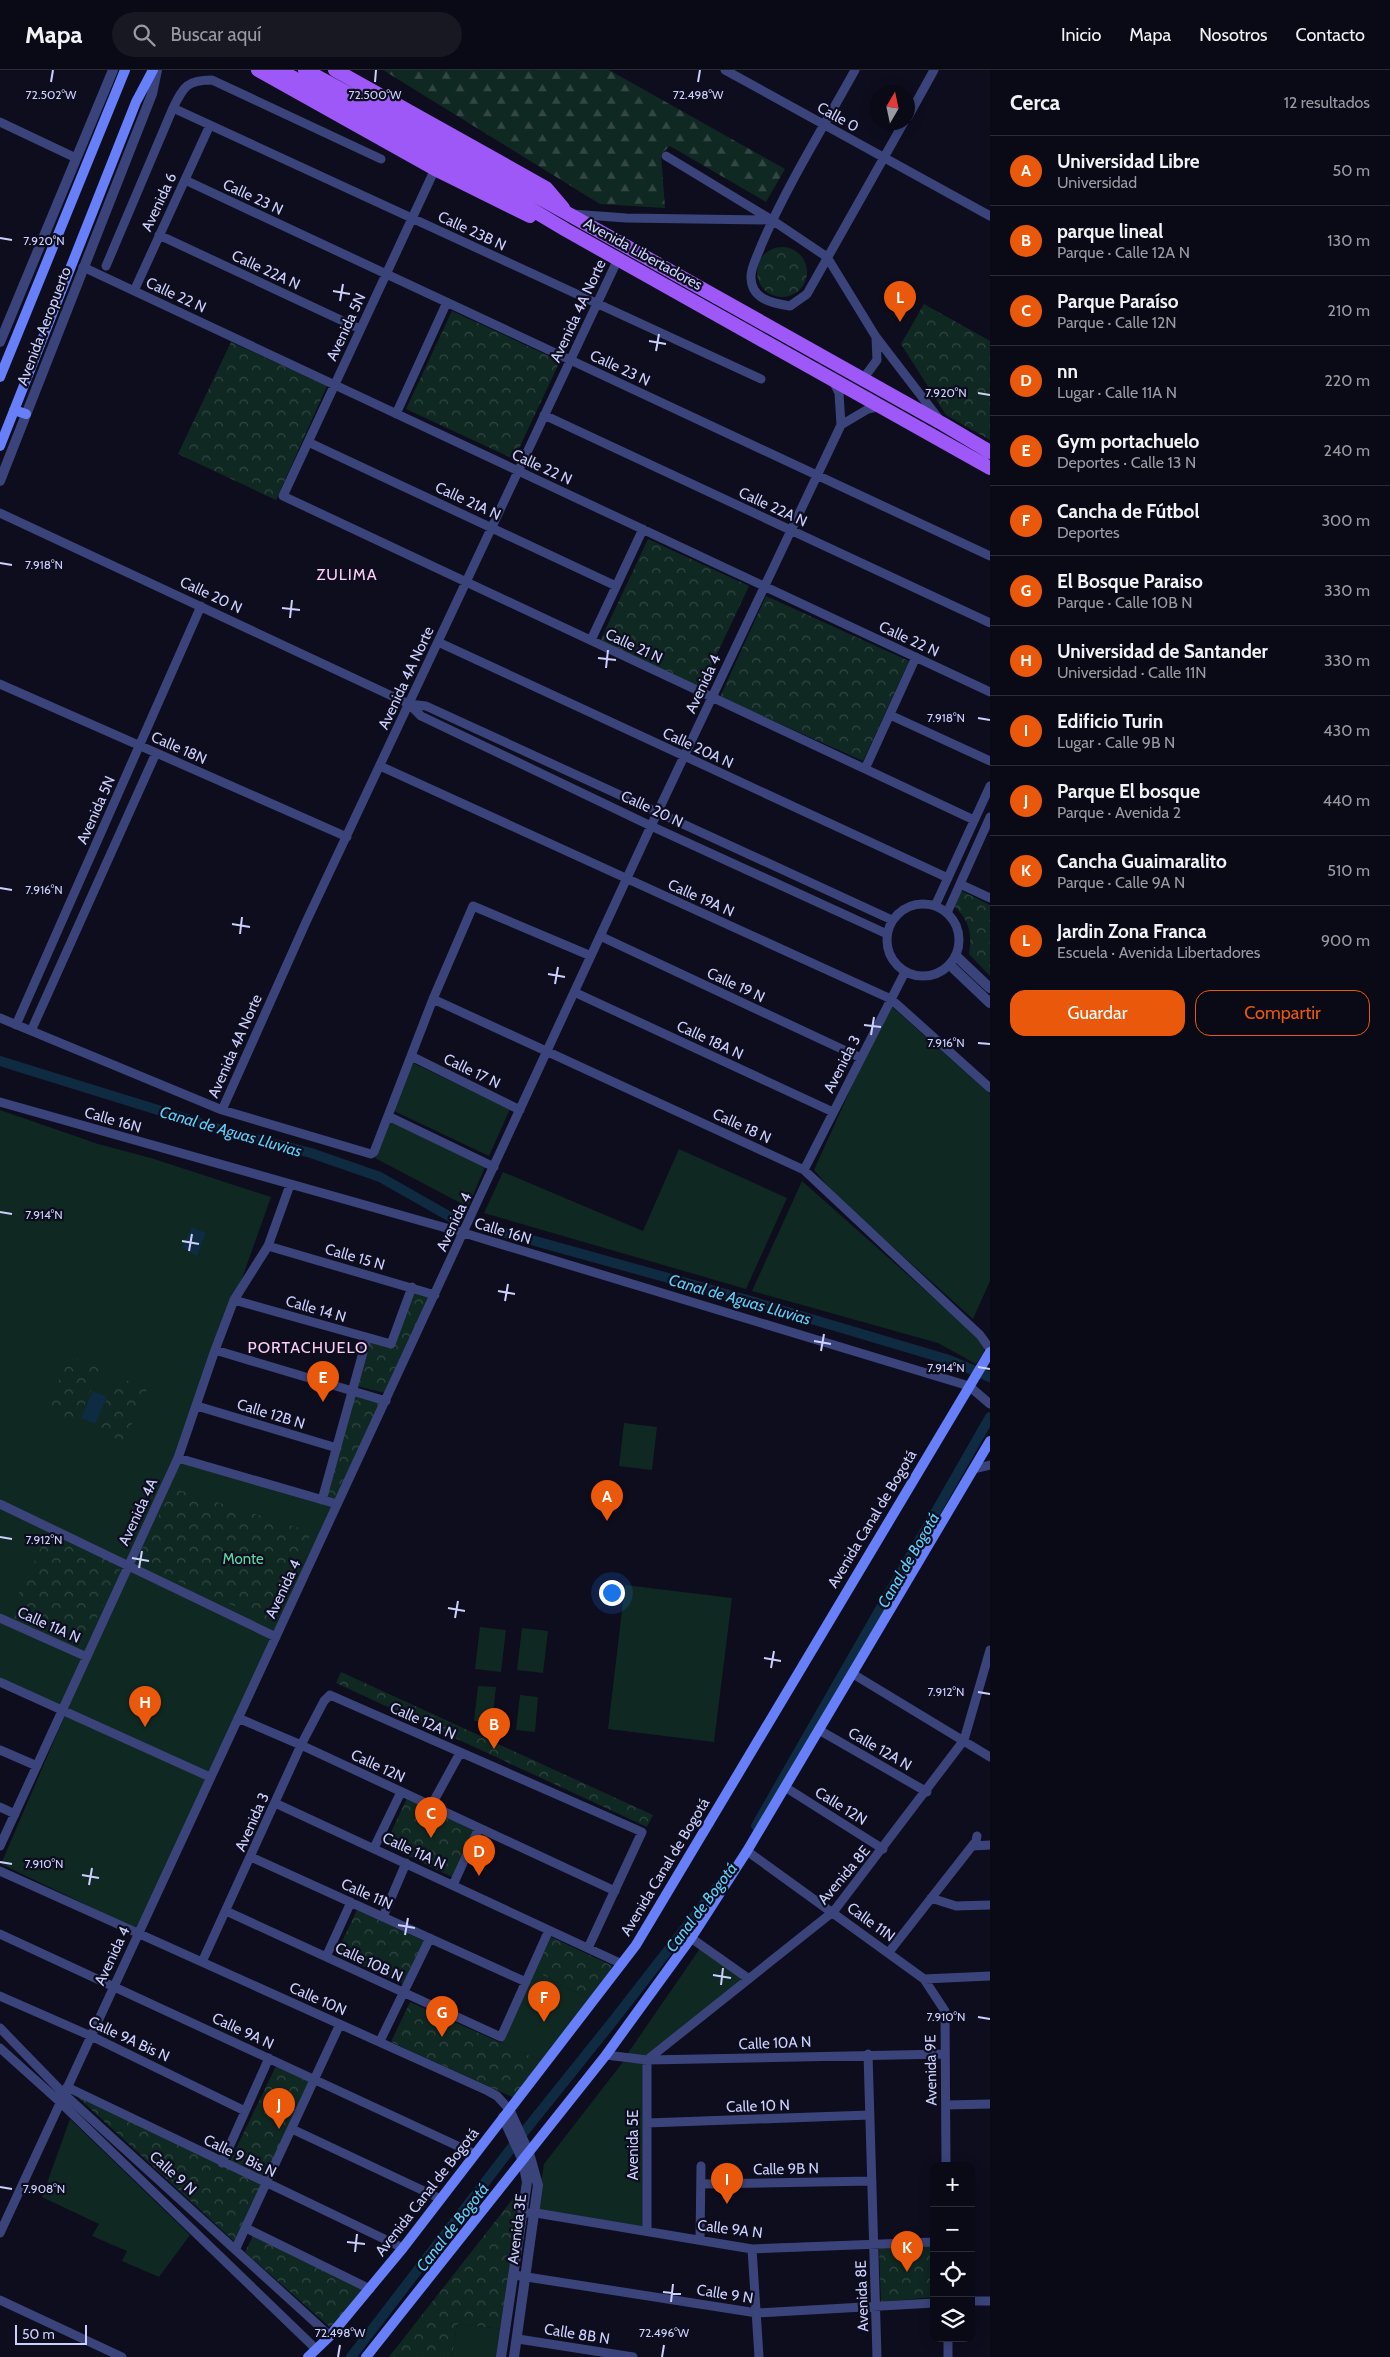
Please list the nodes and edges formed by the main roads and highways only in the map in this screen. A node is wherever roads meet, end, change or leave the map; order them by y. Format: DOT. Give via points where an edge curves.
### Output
graph roads {
  1 [pos="125,70"];
  2 [pos="155,70"];
  3 [pos="258,70"];
  4 [pos="279,70"];
  5 [pos="305,70"];
  6 [pos="335,70"];
  7 [pos="512,190"];
  8 [pos="566,213"];
  9 [pos="566,230"];
  10 [pos="0,377"];
  11 [pos="14,410"];
  12 [pos="26,414"];
  13 [pos="0,446"];
  14 [pos="990,452"];
  15 [pos="990,468"];
  16 [pos="988,1354"];
  17 [pos="990,1441"];
  18 [pos="308,2357"];
  19 [pos="366,2357"];
  1 -- 10 [label="main road, Avenida Aeropuerto"];
  2 -- 11 [label="main road, Avenida Aeropuerto" via="136,102"];
  3 -- 9 [label="main road" via="513,210"];
  4 -- 7 [label="main road, Avenida Libertadores"];
  5 -- 7 [label="main road, Avenida Libertadores"];
  6 -- 8 [label="main road" via="546,188"];
  7 -- 8 [label="main road, Avenida Libertadores"];
  7 -- 9 [label="main road, Avenida Libertadores"];
  8 -- 14 [label="main road, Avenida Libertadores"];
  9 -- 15 [label="main road, Avenida Libertadores"];
  11 -- 12 [label="main road"];
  11 -- 13 [label="main road, Avenida Aeropuerto"];
  16 -- 18 [label="main road, Avenida Canal de Bogotá" via="973,1385 636,1945 403,2248 330,2336"];
  17 -- 19 [label="main road" via="747,1851 691,1938 606,2055"];
}
